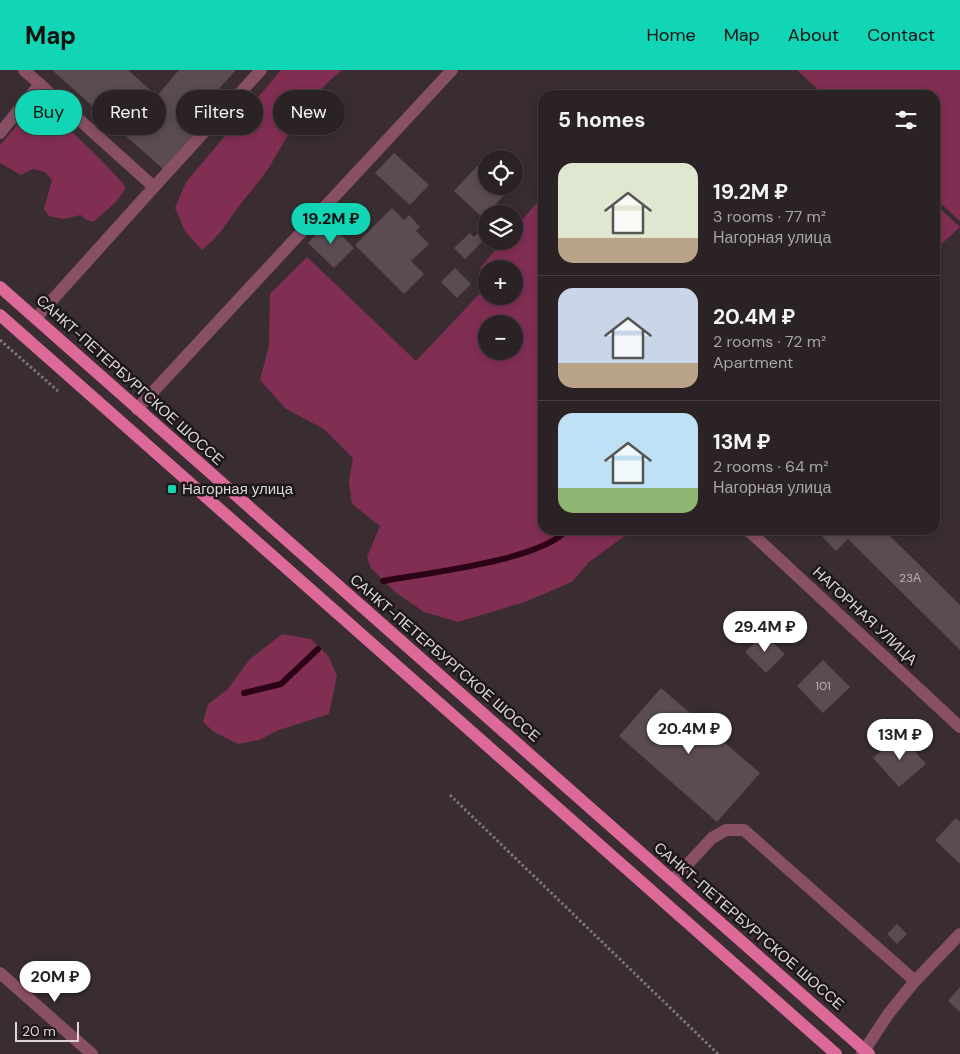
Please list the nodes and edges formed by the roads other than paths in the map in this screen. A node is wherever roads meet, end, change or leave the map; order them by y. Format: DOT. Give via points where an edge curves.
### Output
graph roads {
  1 [pos="24,70"];
  2 [pos="261,70"];
  3 [pos="452,70"];
  4 [pos="40,84"];
  5 [pos="0,133"];
  6 [pos="154,187"];
  7 [pos="0,287"];
  8 [pos="0,314"];
  9 [pos="36,318"];
  10 [pos="137,408"];
  11 [pos="753,535"];
  12 [pos="960,727"];
  13 [pos="673,880"];
  14 [pos="960,934"];
  15 [pos="0,973"];
  16 [pos="915,981"];
  17 [pos="865,1053"];
  18 [pos="92,1054"];
  19 [pos="836,1054"];
  1 -- 4 [label="street"];
  2 -- 6 [label="street"];
  3 -- 10 [label="street"];
  4 -- 5 [label="street"];
  4 -- 6 [label="street"];
  6 -- 9 [label="street"];
  7 -- 9 [label="main road, САНКТ-ПЕТЕРБУРГСКОЕ ШОССЕ"];
  8 -- 19 [label="main road"];
  9 -- 10 [label="main road, САНКТ-ПЕТЕРБУРГСКОЕ ШОССЕ"];
  10 -- 13 [label="main road, САНКТ-ПЕТЕРБУРГСКОЕ ШОССЕ"];
  11 -- 12 [label="street, НАГОРНАЯ УЛИЦА"];
  13 -- 16 [label="street" via="712,838 726,830 744,830"];
  13 -- 17 [label="main road, САНКТ-ПЕТЕРБУРГСКОЕ ШОССЕ"];
  14 -- 16 [label="street"];
  15 -- 18 [label="street"];
  16 -- 17 [label="street" via="889,1013"];
}
